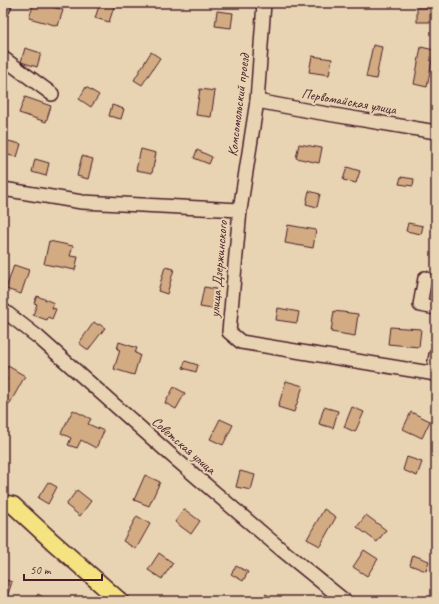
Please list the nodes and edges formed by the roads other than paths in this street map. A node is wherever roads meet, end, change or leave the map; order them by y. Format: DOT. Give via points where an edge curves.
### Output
graph roads {
  1 [pos="264,3"];
  2 [pos="3,58"];
  3 [pos="52,94"];
  4 [pos="257,101"];
  5 [pos="436,132"];
  6 [pos="3,189"];
  7 [pos="240,210"];
  8 [pos="425,278"];
  9 [pos="436,308"];
  10 [pos="3,310"];
  11 [pos="436,356"];
  12 [pos="434,374"];
  13 [pos="3,503"];
  14 [pos="120,601"];
  15 [pos="345,601"];
  1 -- 4 [label="street, Комсомольский проезд"];
  2 -- 3 [label="street"];
  4 -- 5 [label="street, Первомайская улица"];
  4 -- 7 [label="street, Комсомольский проезд"];
  6 -- 7 [label="street, улица Дзержинского" via="82,202"];
  7 -- 12 [label="street, улица Дзержинского" via="229,332 241,342"];
  8 -- 9 [label="street" via="420,305"];
  10 -- 15 [label="street, Советская улица" via="38,337 171,455"];
  11 -- 12 [label="street"];
  13 -- 14 [label="main road" via="13,505"];
}
